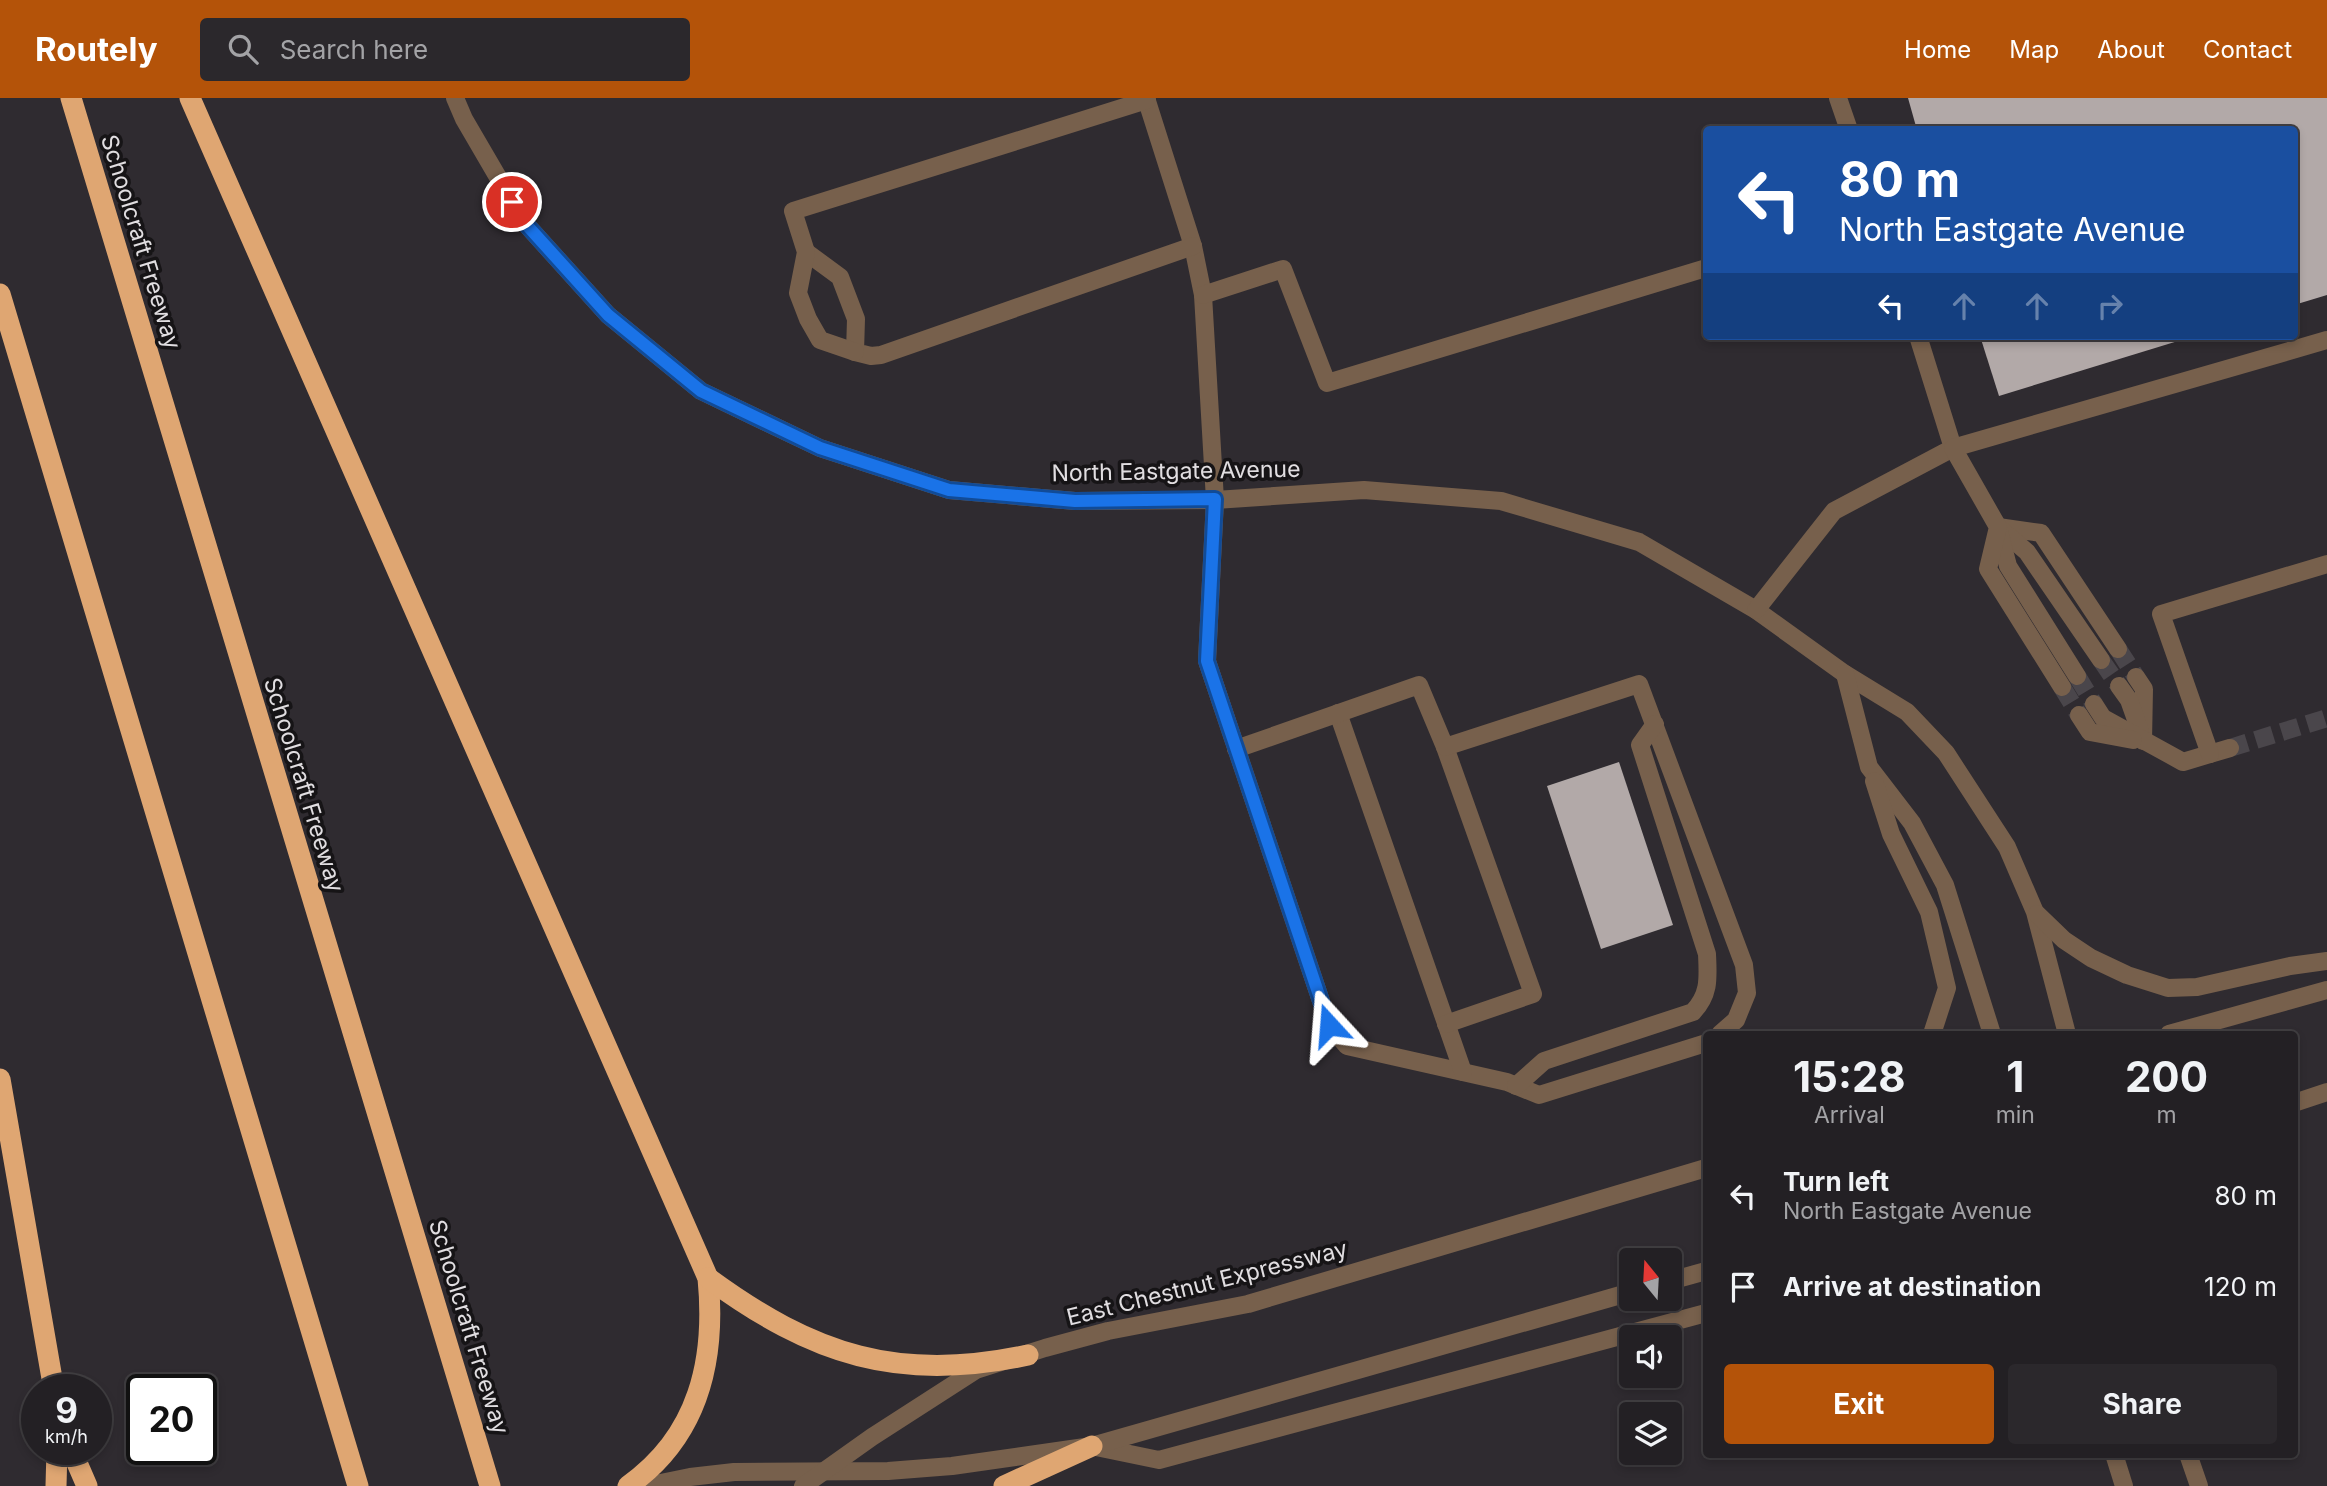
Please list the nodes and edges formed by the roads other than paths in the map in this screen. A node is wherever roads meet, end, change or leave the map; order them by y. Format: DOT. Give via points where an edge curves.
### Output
graph roads {
  1 [pos="71,98"];
  2 [pos="190,98"];
  3 [pos="455,98"];
  4 [pos="1838,98"];
  5 [pos="1146,99"];
  6 [pos="1848,126"];
  7 [pos="1193,246"];
  8 [pos="806,252"];
  9 [pos="1703,269"];
  10 [pos="0,295"];
  11 [pos="1203,295"];
  12 [pos="1919,340"];
  13 [pos="2327,340"];
  14 [pos="855,352"];
  15 [pos="1953,448"];
  16 [pos="1215,499"];
  17 [pos="1998,527"];
  18 [pos="2327,564"];
  19 [pos="1756,611"];
  20 [pos="2118,649"];
  21 [pos="2101,660"];
  22 [pos="1845,674"];
  23 [pos="2077,676"];
  24 [pos="2136,677"];
  25 [pos="2119,686"];
  26 [pos="2062,687"];
  27 [pos="2094,704"];
  28 [pos="1338,713"];
  29 [pos="2079,715"];
  30 [pos="1655,724"];
  31 [pos="2143,741"];
  32 [pos="1444,747"];
  33 [pos="1236,748"];
  34 [pos="2230,748"];
  35 [pos="2210,754"];
  36 [pos="1869,767"];
  37 [pos="2035,912"];
  38 [pos="2327,961"];
  39 [pos="2327,989"];
  40 [pos="1446,1024"];
  41 [pos="1723,1031"];
  42 [pos="1933,1031"];
  43 [pos="1991,1031"];
  44 [pos="2066,1031"];
  45 [pos="2180,1031"];
  46 [pos="1703,1044"];
  47 [pos="1462,1072"];
  48 [pos="0,1079"];
  49 [pos="1516,1086"];
  50 [pos="2327,1092"];
  51 [pos="2298,1103"];
  52 [pos="1703,1169"];
  53 [pos="1703,1272"];
  54 [pos="708,1278"];
  55 [pos="1682,1278"];
  56 [pos="1619,1295"];
  57 [pos="1703,1314"];
  58 [pos="1028,1355"];
  59 [pos="51,1374"];
  60 [pos="1092,1446"];
  61 [pos="2116,1458"];
  62 [pos="2189,1458"];
  63 [pos="56,1465"];
  64 [pos="78,1465"];
  65 [pos="824,1472"];
  66 [pos="55,1486"];
  67 [pos="87,1486"];
  68 [pos="358,1486"];
  69 [pos="489,1486"];
  70 [pos="628,1486"];
  71 [pos="646,1486"];
  72 [pos="803,1486"];
  73 [pos="1004,1486"];
  74 [pos="2124,1486"];
  75 [pos="2199,1486"];
  1 -- 69 [label="highway, Schoolcraft Freeway"];
  2 -- 54 [label="highway"];
  3 -- 16 [label="street, North Eastgate Avenue" via="524,222 608,315 701,391 820,448 949,490 1075,501"];
  4 -- 6 [label="street"];
  5 -- 7 [label="street"];
  5 -- 8 [label="street" via="793,211"];
  7 -- 11 [label="street"];
  7 -- 14 [label="street" via="881,355"];
  8 -- 14 [label="street" via="840,277 856,319"];
  8 -- 14 [label="street" via="798,293 808,318 820,340"];
  9 -- 11 [label="street" via="1327,383 1283,269"];
  10 -- 68 [label="highway"];
  11 -- 16 [label="street"];
  12 -- 15 [label="street"];
  13 -- 15 [label="street"];
  15 -- 17 [label="street"];
  15 -- 19 [label="street" via="1834,511"];
  16 -- 19 [label="street, North Eastgate Avenue" via="1363,490 1502,501 1639,542"];
  16 -- 33 [label="street" via="1207,661"];
  17 -- 20 [label="street" via="2041,533"];
  17 -- 21 [label="street" via="2027,552"];
  17 -- 23 [label="street" via="2008,566"];
  17 -- 26 [label="street" via="1989,569"];
  18 -- 35 [label="street" via="2161,614"];
  19 -- 22 [label="street, North Eastgate Avenue"];
  22 -- 36 [label="street"];
  22 -- 37 [label="street, North Eastgate Avenue" via="1907,712 1946,753 2007,847"];
  24 -- 31 [label="street" via="2144,689"];
  25 -- 31 [label="street" via="2129,699"];
  27 -- 31 [label="street" via="2103,718"];
  28 -- 32 [label="street" via="1419,685"];
  28 -- 33 [label="street"];
  28 -- 40 [label="street"];
  29 -- 31 [label="street" via="2090,732"];
  30 -- 32 [label="street" via="1640,684"];
  30 -- 41 [label="street" via="1744,965 1747,993 1736,1020"];
  30 -- 49 [label="street" via="1640,745 1707,954 1709,984 1703,1001 1693,1012 1544,1062"];
  31 -- 35 [label="street" via="2183,762"];
  32 -- 40 [label="street" via="1533,995"];
  33 -- 47 [label="street" via="1329,1025 1347,1046"];
  34 -- 35 [label="street"];
  36 -- 42 [label="street" via="1891,834 1929,912 1947,988"];
  36 -- 43 [label="street" via="1912,822 1945,885"];
  37 -- 38 [label="street" via="2091,958 2168,988 2197,987"];
  37 -- 44 [label="street, North Eastgate Avenue"];
  39 -- 45 [label="street"];
  40 -- 47 [label="street"];
  46 -- 49 [label="street" via="1539,1095"];
  47 -- 49 [label="street"];
  48 -- 59 [label="highway"];
  50 -- 51 [label="street"];
  52 -- 58 [label="street, East Chestnut Expressway" via="1248,1304 1108,1331"];
  53 -- 55 [label="street"];
  54 -- 58 [label="highway" via="775,1323 811,1340 884,1362 958,1367"];
  54 -- 70 [label="highway" via="710,1341 696,1401 668,1450"];
  56 -- 60 [label="street"];
  57 -- 60 [label="street" via="1159,1460"];
  58 -- 65 [label="street, East Chestnut Expressway" via="976,1370"];
  60 -- 65 [label="street" via="952,1466"];
  60 -- 73 [label="highway"];
  61 -- 74 [label="street"];
  62 -- 75 [label="street"];
  63 -- 66 [label="highway"];
  64 -- 67 [label="highway"];
  65 -- 71 [label="street" via="734,1472"];
  65 -- 72 [label="street, East Chestnut Expressway"];
}
